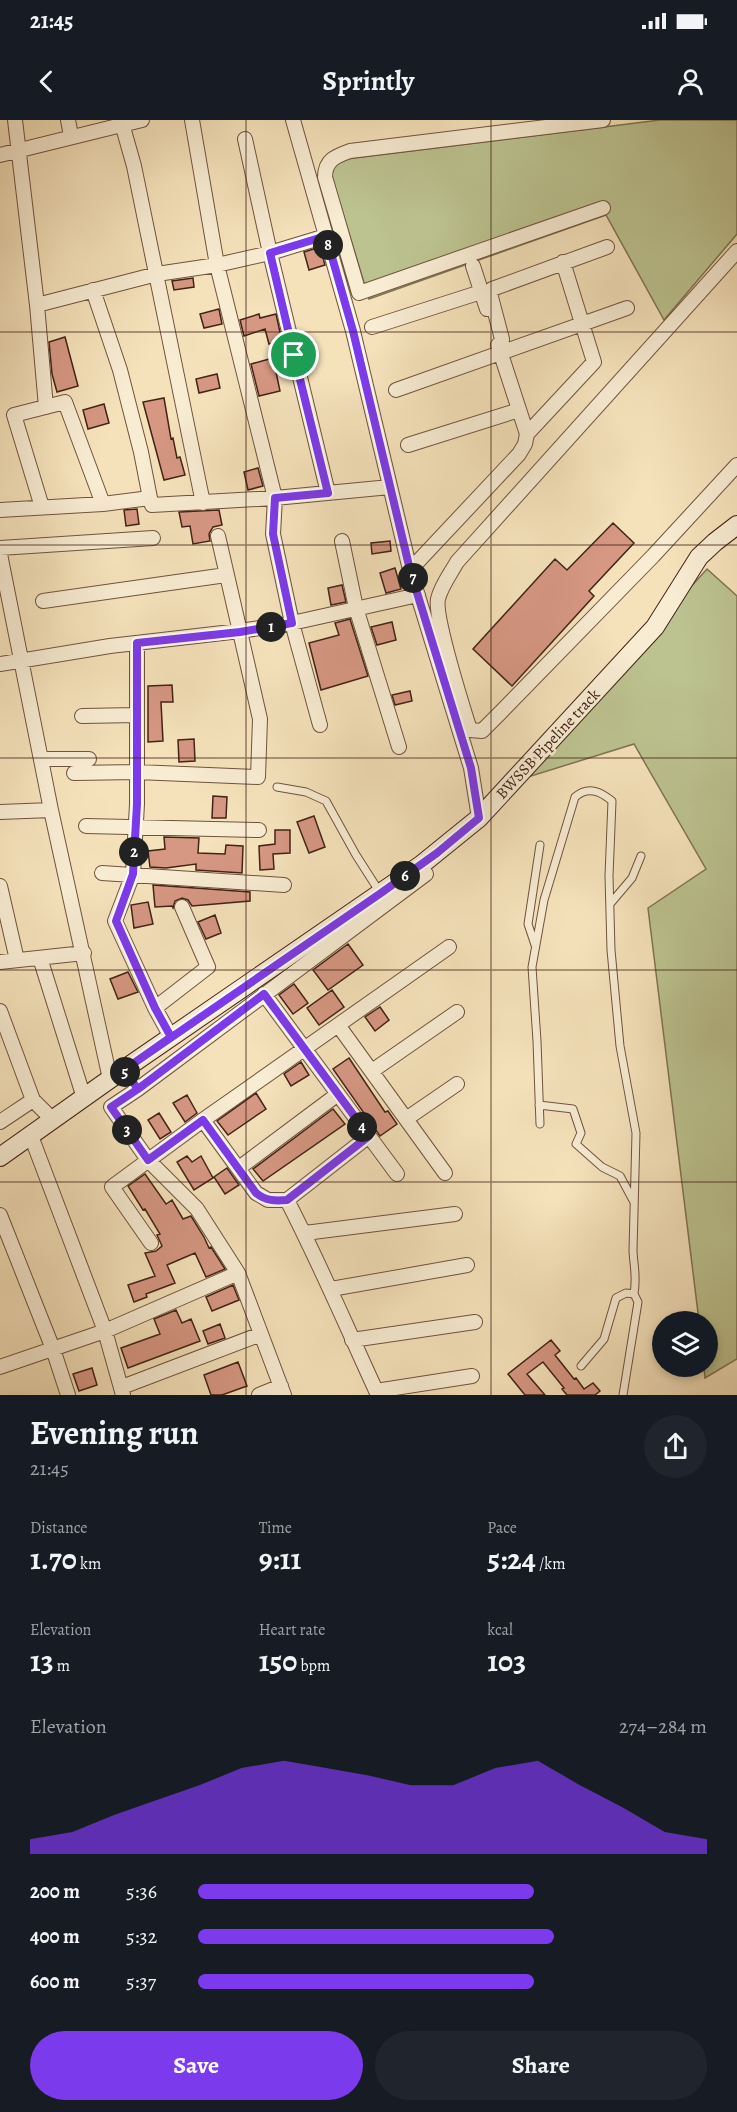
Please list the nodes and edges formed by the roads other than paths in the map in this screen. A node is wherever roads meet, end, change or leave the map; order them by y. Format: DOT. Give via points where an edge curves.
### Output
graph roads {
  1 [pos="15,120"];
  2 [pos="68,120"];
  3 [pos="142,120"];
  4 [pos="192,120"];
  5 [pos="293,120"];
  6 [pos="603,120"];
  7 [pos="122,122"];
  8 [pos="70,136"];
  9 [pos="245,140"];
  10 [pos="18,150"];
  11 [pos="0,155"];
  12 [pos="603,208"];
  13 [pos="326,236"];
  14 [pos="607,247"];
  15 [pos="737,251"];
  16 [pos="270,253"];
  17 [pos="563,262"];
  18 [pos="217,265"];
  19 [pos="473,266"];
  20 [pos="157,274"];
  21 [pos="93,290"];
  22 [pos="481,292"];
  23 [pos="37,305"];
  24 [pos="627,308"];
  25 [pos="583,324"];
  26 [pos="372,327"];
  27 [pos="501,353"];
  28 [pos="396,390"];
  29 [pos="46,407"];
  30 [pos="519,410"];
  31 [pos="527,434"];
  32 [pos="408,445"];
  33 [pos="737,465"];
  34 [pos="390,487"];
  35 [pos="328,493"];
  36 [pos="150,498"];
  37 [pos="275,498"];
  38 [pos="203,502"];
  39 [pos="103,504"];
  40 [pos="42,507"];
  41 [pos="0,510"];
  42 [pos="737,525"];
  43 [pos="218,536"];
  44 [pos="153,538"];
  45 [pos="342,541"];
  46 [pos="0,548"];
  47 [pos="0,554"];
  48 [pos="410,570"];
  49 [pos="226,575"];
  50 [pos="418,595"];
  51 [pos="43,601"];
  52 [pos="356,608"];
  53 [pos="292,623"];
  54 [pos="240,632"];
  55 [pos="137,643"];
  56 [pos="21,662"];
  57 [pos="0,664"];
  58 [pos="137,715"];
  59 [pos="82,716"];
  60 [pos="320,725"];
  61 [pos="399,747"];
  62 [pos="42,759"];
  63 [pos="89,759"];
  64 [pos="137,772"];
  65 [pos="74,773"];
  66 [pos="277,788"];
  67 [pos="51,810"];
  68 [pos="0,812"];
  69 [pos="479,818"];
  70 [pos="86,826"];
  71 [pos="136,827"];
  72 [pos="259,830"];
  73 [pos="540,845"];
  74 [pos="641,856"];
  75 [pos="102,873"];
  76 [pos="133,874"];
  77 [pos="426,874"];
  78 [pos="284,885"];
  79 [pos="0,886"];
  80 [pos="381,893"];
  81 [pos="610,904"];
  82 [pos="182,907"];
  83 [pos="449,947"];
  84 [pos="536,947"];
  85 [pos="84,953"];
  86 [pos="40,958"];
  87 [pos="16,960"];
  88 [pos="0,962"];
  89 [pos="264,994"];
  90 [pos="155,1008"];
  91 [pos="0,1011"];
  92 [pos="457,1012"];
  93 [pos="338,1025"];
  94 [pos="171,1037"];
  95 [pos="304,1049"];
  96 [pos="372,1071"];
  97 [pos="117,1075"];
  98 [pos="457,1084"];
  99 [pos="138,1089"];
  100 [pos="338,1094"];
  101 [pos="84,1098"];
  102 [pos="33,1100"];
  103 [pos="539,1105"];
  104 [pos="406,1119"];
  105 [pos="0,1120"];
  106 [pos="53,1120"];
  107 [pos="203,1120"];
  108 [pos="540,1124"];
  109 [pos="32,1136"];
  110 [pos="369,1136"];
  111 [pos="0,1157"];
  112 [pos="148,1160"];
  113 [pos="239,1168"];
  114 [pos="445,1173"];
  115 [pos="397,1174"];
  116 [pos="287,1200"];
  117 [pos="634,1202"];
  118 [pos="455,1214"];
  119 [pos="0,1215"];
  120 [pos="305,1233"];
  121 [pos="151,1243"];
  122 [pos="467,1265"];
  123 [pos="238,1273"];
  124 [pos="332,1289"];
  125 [pos="634,1294"];
  126 [pos="475,1322"];
  127 [pos="105,1331"];
  128 [pos="261,1334"];
  129 [pos="352,1340"];
  130 [pos="53,1348"];
  131 [pos="580,1366"];
  132 [pos="0,1367"];
  133 [pos="472,1376"];
  134 [pos="283,1390"];
  135 [pos="122,1391"];
  136 [pos="377,1393"];
  137 [pos="68,1395"];
  138 [pos="258,1395"];
  139 [pos="623,1395"];
  1 -- 10 [label="street"];
  2 -- 8 [label="street"];
  3 -- 7 [label="street"];
  4 -- 18 [label="street"];
  5 -- 13 [label="street"];
  6 -- 12 [label="street" via="350,151 329,162 325,177 359,293"];
  7 -- 8 [label="street"];
  7 -- 20 [label="street"];
  8 -- 10 [label="street"];
  9 -- 16 [label="street"];
  10 -- 11 [label="street"];
  10 -- 23 [label="street"];
  13 -- 16 [label="street"];
  13 -- 34 [label="street"];
  14 -- 17 [label="street"];
  15 -- 33 [label="street" via="458,562 444,584 437,600 440,621 470,730 482,730 501,712"];
  16 -- 18 [label="street"];
  16 -- 35 [label="street"];
  17 -- 25 [label="street"];
  17 -- 27 [label="street" via="492,289"];
  18 -- 20 [label="street"];
  18 -- 37 [label="street"];
  19 -- 22 [label="street"];
  20 -- 21 [label="street"];
  20 -- 38 [label="street"];
  21 -- 23 [label="street"];
  21 -- 36 [label="street" via="120,370"];
  22 -- 26 [label="street"];
  22 -- 27 [label="street"];
  23 -- 29 [label="street"];
  24 -- 25 [label="street"];
  25 -- 27 [label="street"];
  25 -- 31 [label="street" via="594,362"];
  27 -- 28 [label="street"];
  27 -- 30 [label="street"];
  29 -- 39 [label="street" via="65,402"];
  29 -- 40 [label="street" via="14,415"];
  30 -- 31 [label="street"];
  30 -- 32 [label="street"];
  31 -- 48 [label="street" via="519,454"];
  34 -- 35 [label="street"];
  34 -- 48 [label="street"];
  35 -- 37 [label="street"];
  36 -- 38 [label="street" via="152,505"];
  36 -- 39 [label="street"];
  37 -- 38 [label="street"];
  37 -- 53 [label="street" via="273,534"];
  39 -- 40 [label="street"];
  40 -- 41 [label="street"];
  42 -- 69 [label="street, BWSSB Pipeline track" via="707,549 655,627"];
  43 -- 49 [label="street"];
  44 -- 46 [label="street"];
  45 -- 52 [label="street"];
  47 -- 56 [label="street"];
  48 -- 50 [label="street"];
  49 -- 51 [label="street"];
  49 -- 54 [label="street"];
  50 -- 52 [label="street"];
  50 -- 69 [label="street" via="471,768"];
  52 -- 53 [label="street"];
  52 -- 61 [label="street"];
  53 -- 54 [label="street"];
  53 -- 60 [label="street"];
  54 -- 55 [label="street"];
  54 -- 64 [label="street" via="260,719 258,777"];
  55 -- 56 [label="street"];
  55 -- 58 [label="street"];
  56 -- 57 [label="street"];
  56 -- 62 [label="street"];
  58 -- 59 [label="street"];
  58 -- 64 [label="street"];
  62 -- 63 [label="street"];
  62 -- 67 [label="street"];
  64 -- 65 [label="street"];
  64 -- 71 [label="street"];
  66 -- 80 [label="lane" via="306,792 326,801"];
  67 -- 68 [label="street"];
  67 -- 85 [label="street"];
  69 -- 80 [label="street, BWSSB Pipeline track"];
  70 -- 71 [label="street"];
  71 -- 72 [label="street"];
  71 -- 76 [label="street"];
  73 -- 84 [label="lane" via="528,924"];
  74 -- 81 [label="lane" via="632,878"];
  75 -- 76 [label="street"];
  76 -- 78 [label="street"];
  76 -- 90 [label="street" via="116,921"];
  77 -- 89 [label="street"];
  79 -- 87 [label="street"];
  80 -- 94 [label="street, BWSSB Pipeline track"];
  81 -- 84 [label="lane" via="612,801 598,791 586,790 575,797 544,900"];
  81 -- 117 [label="lane" via="620,1046 636,1133"];
  82 -- 90 [label="street" via="207,967"];
  83 -- 93 [label="street"];
  84 -- 103 [label="lane" via="532,968"];
  85 -- 86 [label="street"];
  85 -- 97 [label="street"];
  86 -- 87 [label="street"];
  86 -- 101 [label="street"];
  87 -- 88 [label="street"];
  89 -- 95 [label="street"];
  89 -- 99 [label="street"];
  90 -- 94 [label="street"];
  91 -- 102 [label="street"];
  92 -- 96 [label="street"];
  93 -- 95 [label="street"];
  93 -- 96 [label="street"];
  94 -- 97 [label="street, BWSSB Pipeline track"];
  95 -- 100 [label="street"];
  95 -- 107 [label="street"];
  96 -- 104 [label="street"];
  97 -- 99 [label="street"];
  97 -- 101 [label="street, BWSSB Pipeline track"];
  98 -- 104 [label="street"];
  99 -- 112 [label="street" via="111,1107"];
  100 -- 110 [label="street"];
  100 -- 113 [label="street"];
  101 -- 106 [label="street, BWSSB Pipeline track"];
  102 -- 105 [label="street"];
  102 -- 106 [label="street"];
  103 -- 108 [label="lane"];
  103 -- 117 [label="lane" via="573,1109 581,1133 576,1144 602,1167 620,1176"];
  104 -- 114 [label="street"];
  106 -- 109 [label="street, BWSSB Pipeline track"];
  107 -- 112 [label="street"];
  107 -- 113 [label="street"];
  109 -- 111 [label="street, BWSSB Pipeline track"];
  109 -- 127 [label="street"];
  110 -- 115 [label="street"];
  110 -- 116 [label="street"];
  112 -- 121 [label="street" via="112,1187"];
  112 -- 123 [label="street" via="197,1209"];
  113 -- 116 [label="street" via="260,1196"];
  116 -- 120 [label="street"];
  117 -- 125 [label="lane"];
  118 -- 120 [label="street"];
  119 -- 130 [label="street"];
  120 -- 124 [label="street"];
  122 -- 124 [label="street"];
  123 -- 127 [label="street"];
  123 -- 128 [label="street"];
  124 -- 129 [label="street"];
  125 -- 131 [label="lane" via="616,1298 604,1339"];
  125 -- 139 [label="lane" via="638,1302"];
  126 -- 129 [label="street"];
  127 -- 130 [label="street"];
  127 -- 135 [label="street"];
  128 -- 134 [label="street"];
  128 -- 135 [label="street"];
  129 -- 136 [label="street"];
  130 -- 132 [label="street"];
  130 -- 137 [label="street"];
  133 -- 136 [label="street"];
  134 -- 138 [label="street"];
}
